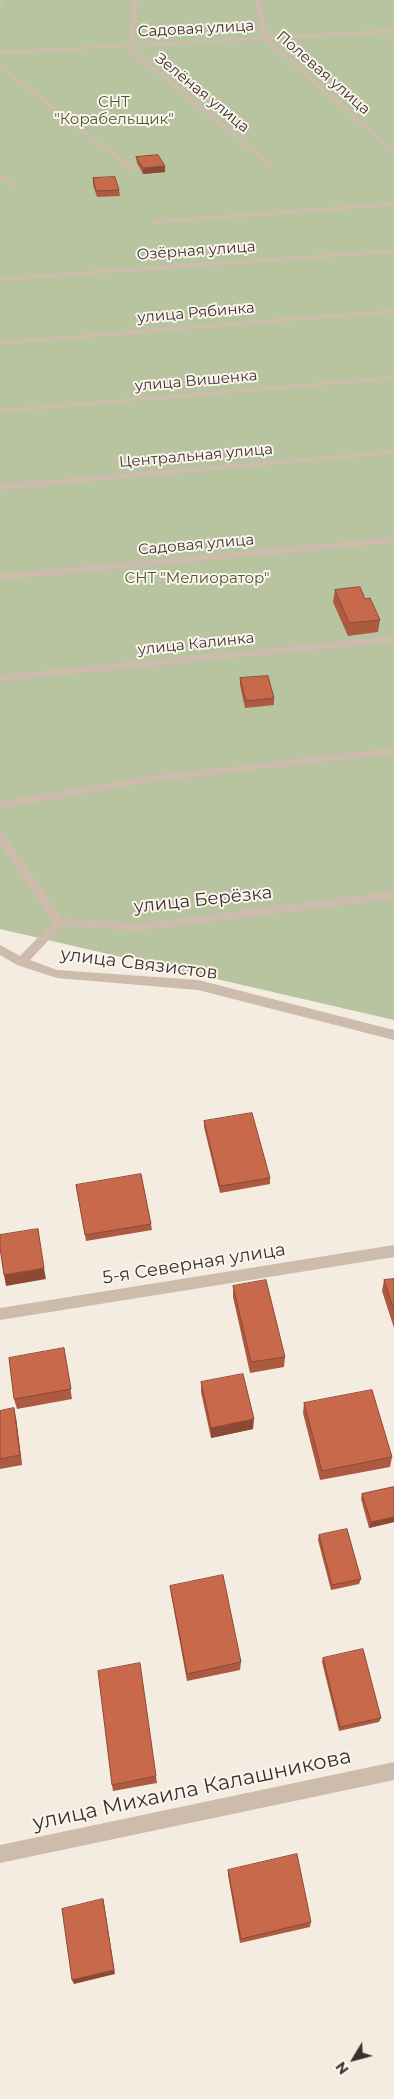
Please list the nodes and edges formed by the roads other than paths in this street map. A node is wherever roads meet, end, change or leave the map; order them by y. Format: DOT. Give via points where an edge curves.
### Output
graph roads {
  1 [pos="2,0"];
  2 [pos="135,0"];
  3 [pos="258,0"];
  4 [pos="0,6"];
  5 [pos="394,31"];
  6 [pos="265,40"];
  7 [pos="131,47"];
  8 [pos="0,53"];
  9 [pos="0,66"];
  10 [pos="394,152"];
  11 [pos="274,168"];
  12 [pos="135,172"];
  13 [pos="0,175"];
  14 [pos="17,187"];
  15 [pos="394,204"];
  16 [pos="154,222"];
  17 [pos="394,251"];
  18 [pos="0,279"];
  19 [pos="394,311"];
  20 [pos="0,343"];
  21 [pos="394,378"];
  22 [pos="0,411"];
  23 [pos="394,452"];
  24 [pos="0,487"];
  25 [pos="394,540"];
  26 [pos="0,577"];
  27 [pos="394,639"];
  28 [pos="0,678"];
  29 [pos="394,750"];
  30 [pos="0,805"];
  31 [pos="0,836"];
  32 [pos="394,895"];
  33 [pos="59,922"];
  34 [pos="0,949"];
  35 [pos="21,962"];
  36 [pos="394,1035"];
  37 [pos="394,1251"];
  38 [pos="0,1314"];
  39 [pos="394,1771"];
  40 [pos="0,1854"];
  1 -- 4 [label="street"];
  2 -- 7 [label="street"];
  3 -- 6 [label="street, Полевая улица"];
  5 -- 6 [label="street, Садовая улица"];
  6 -- 7 [label="street, Садовая улица"];
  6 -- 10 [label="street, Полевая улица"];
  7 -- 8 [label="street, Садовая улица"];
  7 -- 11 [label="street, Зелёная улица" via="132,52"];
  9 -- 12 [label="street"];
  13 -- 14 [label="street"];
  15 -- 16 [label="street, Озёрная улица"];
  17 -- 18 [label="street, Озёрная улица"];
  19 -- 20 [label="street, улица Рябинка"];
  21 -- 22 [label="street, улица Вишенка"];
  23 -- 24 [label="street, Центральная улица"];
  25 -- 26 [label="street, Садовая улица"];
  27 -- 28 [label="street, улица Калинка"];
  29 -- 30 [label="street" via="157,778"];
  31 -- 33 [label="street"];
  32 -- 33 [label="street, улица Берёзка" via="140,926"];
  33 -- 35 [label="street"];
  34 -- 35 [label="street, улица Связистов"];
  35 -- 36 [label="street, улица Связистов" via="57,974 198,984"];
  37 -- 38 [label="street, 5-я Северная улица"];
  39 -- 40 [label="street, улица Михаила Калашникова"];
}
